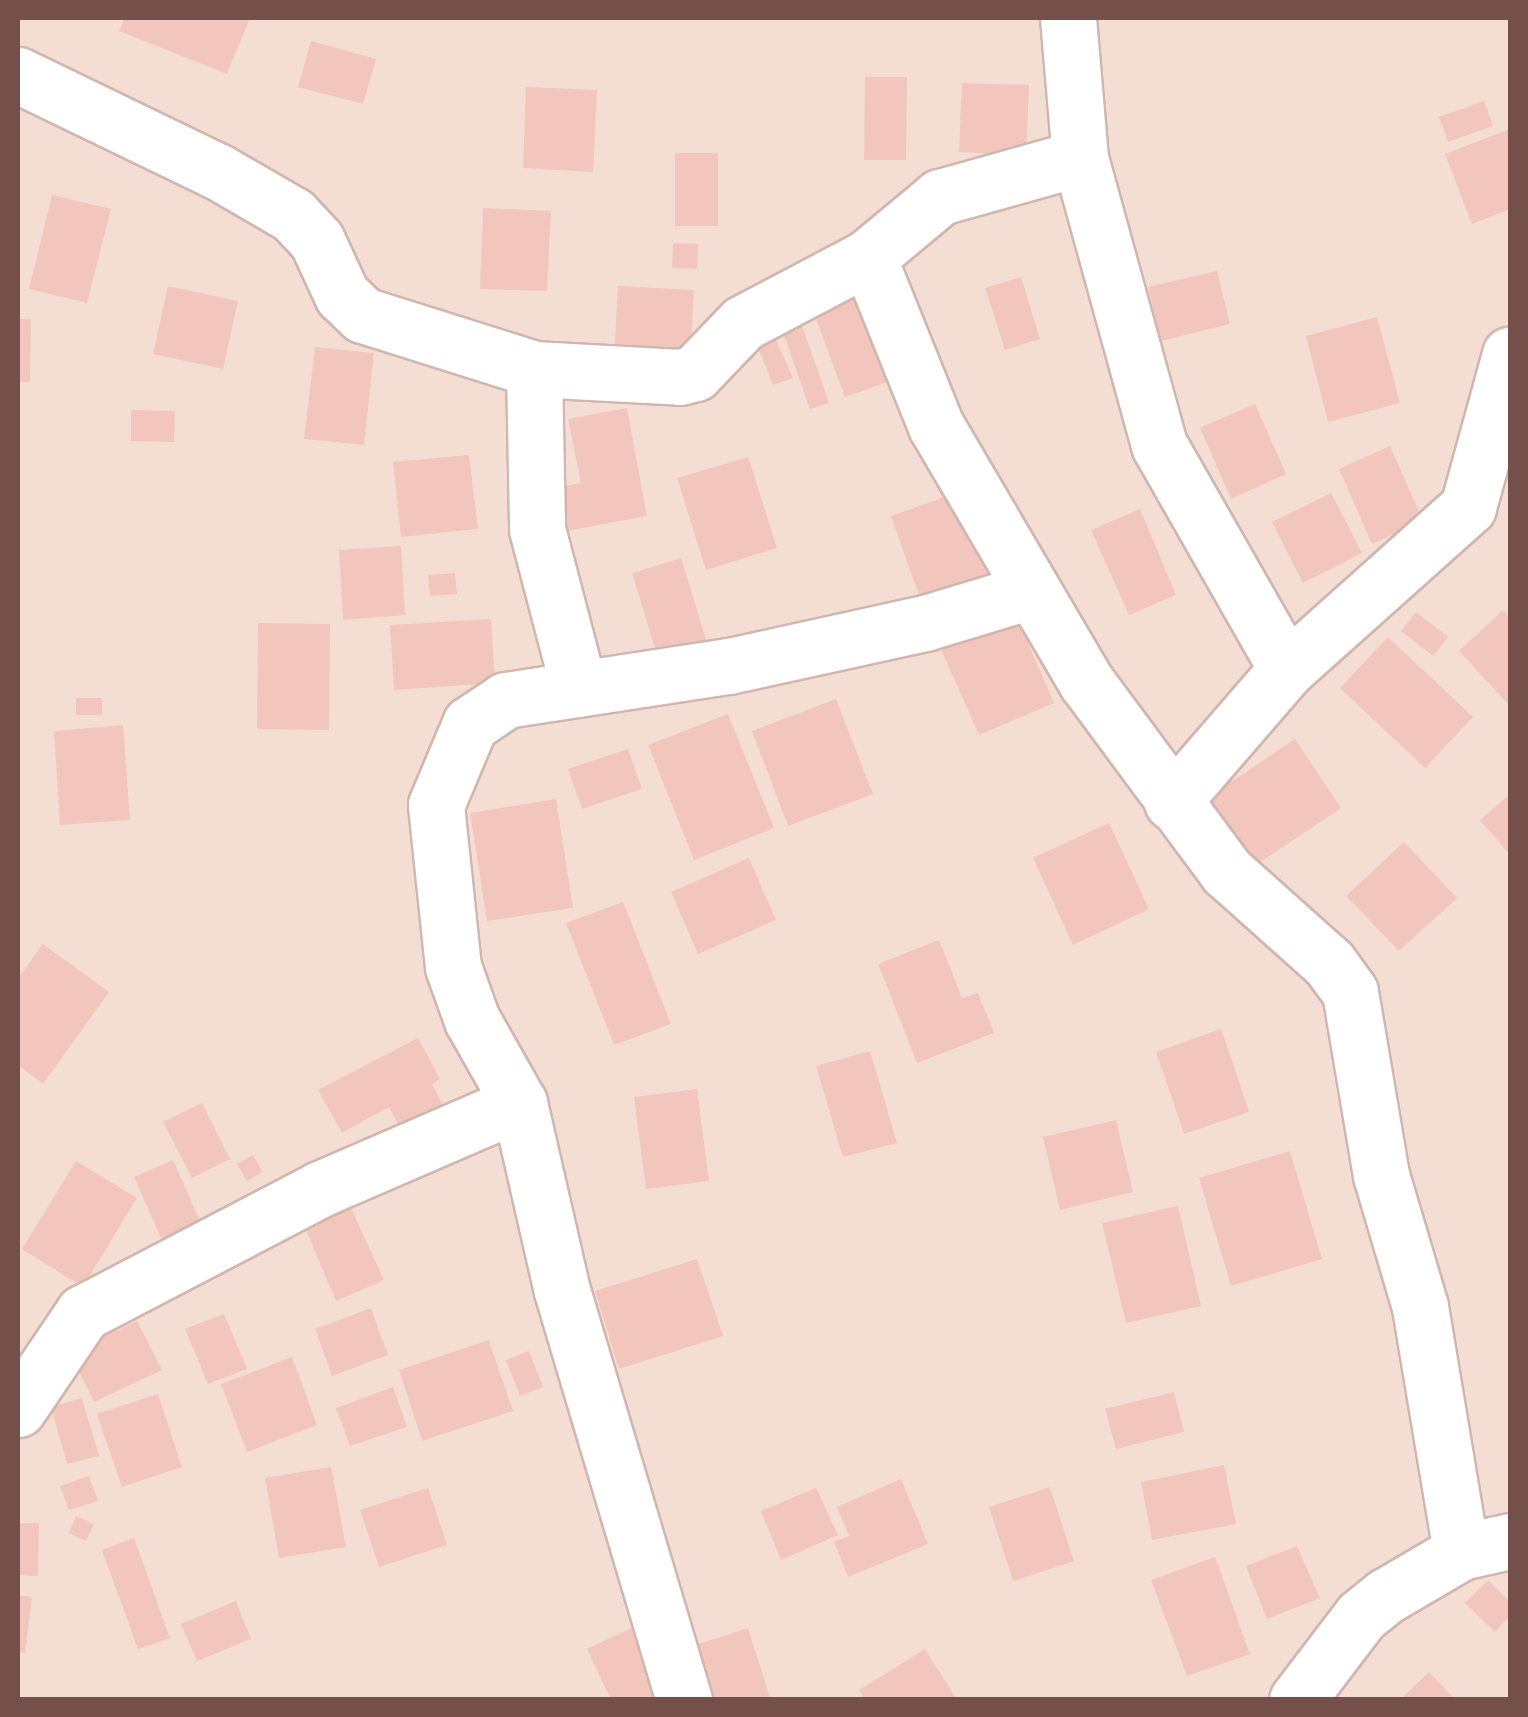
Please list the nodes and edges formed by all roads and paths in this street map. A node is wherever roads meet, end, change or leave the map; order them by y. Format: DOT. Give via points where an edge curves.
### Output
graph roads {
  1 [pos="1068,18"];
  2 [pos="18,75"];
  3 [pos="1080,158"];
  4 [pos="868,257"];
  5 [pos="1510,355"];
  6 [pos="534,370"];
  7 [pos="1028,592"];
  8 [pos="1288,669"];
  9 [pos="578,689"];
  10 [pos="1172,802"];
  11 [pos="518,1103"];
  12 [pos="18,1409"];
  13 [pos="1486,1546"];
  14 [pos="684,1700"];
  15 [pos="1296,1700"];
  1 -- 3 [label="street"];
  2 -- 6 [label="street" via="216,170 292,216 317,241 342,294 363,315"];
  3 -- 4 [label="street" via="940,197"];
  3 -- 8 [label="street" via="1159,445"];
  4 -- 6 [label="street" via="744,324 695,372 664,377"];
  4 -- 7 [label="street" via="936,426"];
  5 -- 8 [label="street" via="1468,507"];
  6 -- 9 [label="street" via="537,529"];
  7 -- 9 [label="street" via="801,651"];
  7 -- 10 [label="street"];
  8 -- 10 [label="street"];
  9 -- 11 [label="street" via="506,700 470,724 436,804 453,967 472,1020"];
  10 -- 13 [label="street" via="1226,871 1329,963 1350,992 1380,1174"];
  11 -- 12 [label="street" via="320,1188 83,1312"];
  11 -- 14 [label="street" via="562,1291"];
  13 -- 15 [label="street" via="1361,1616"];
}
